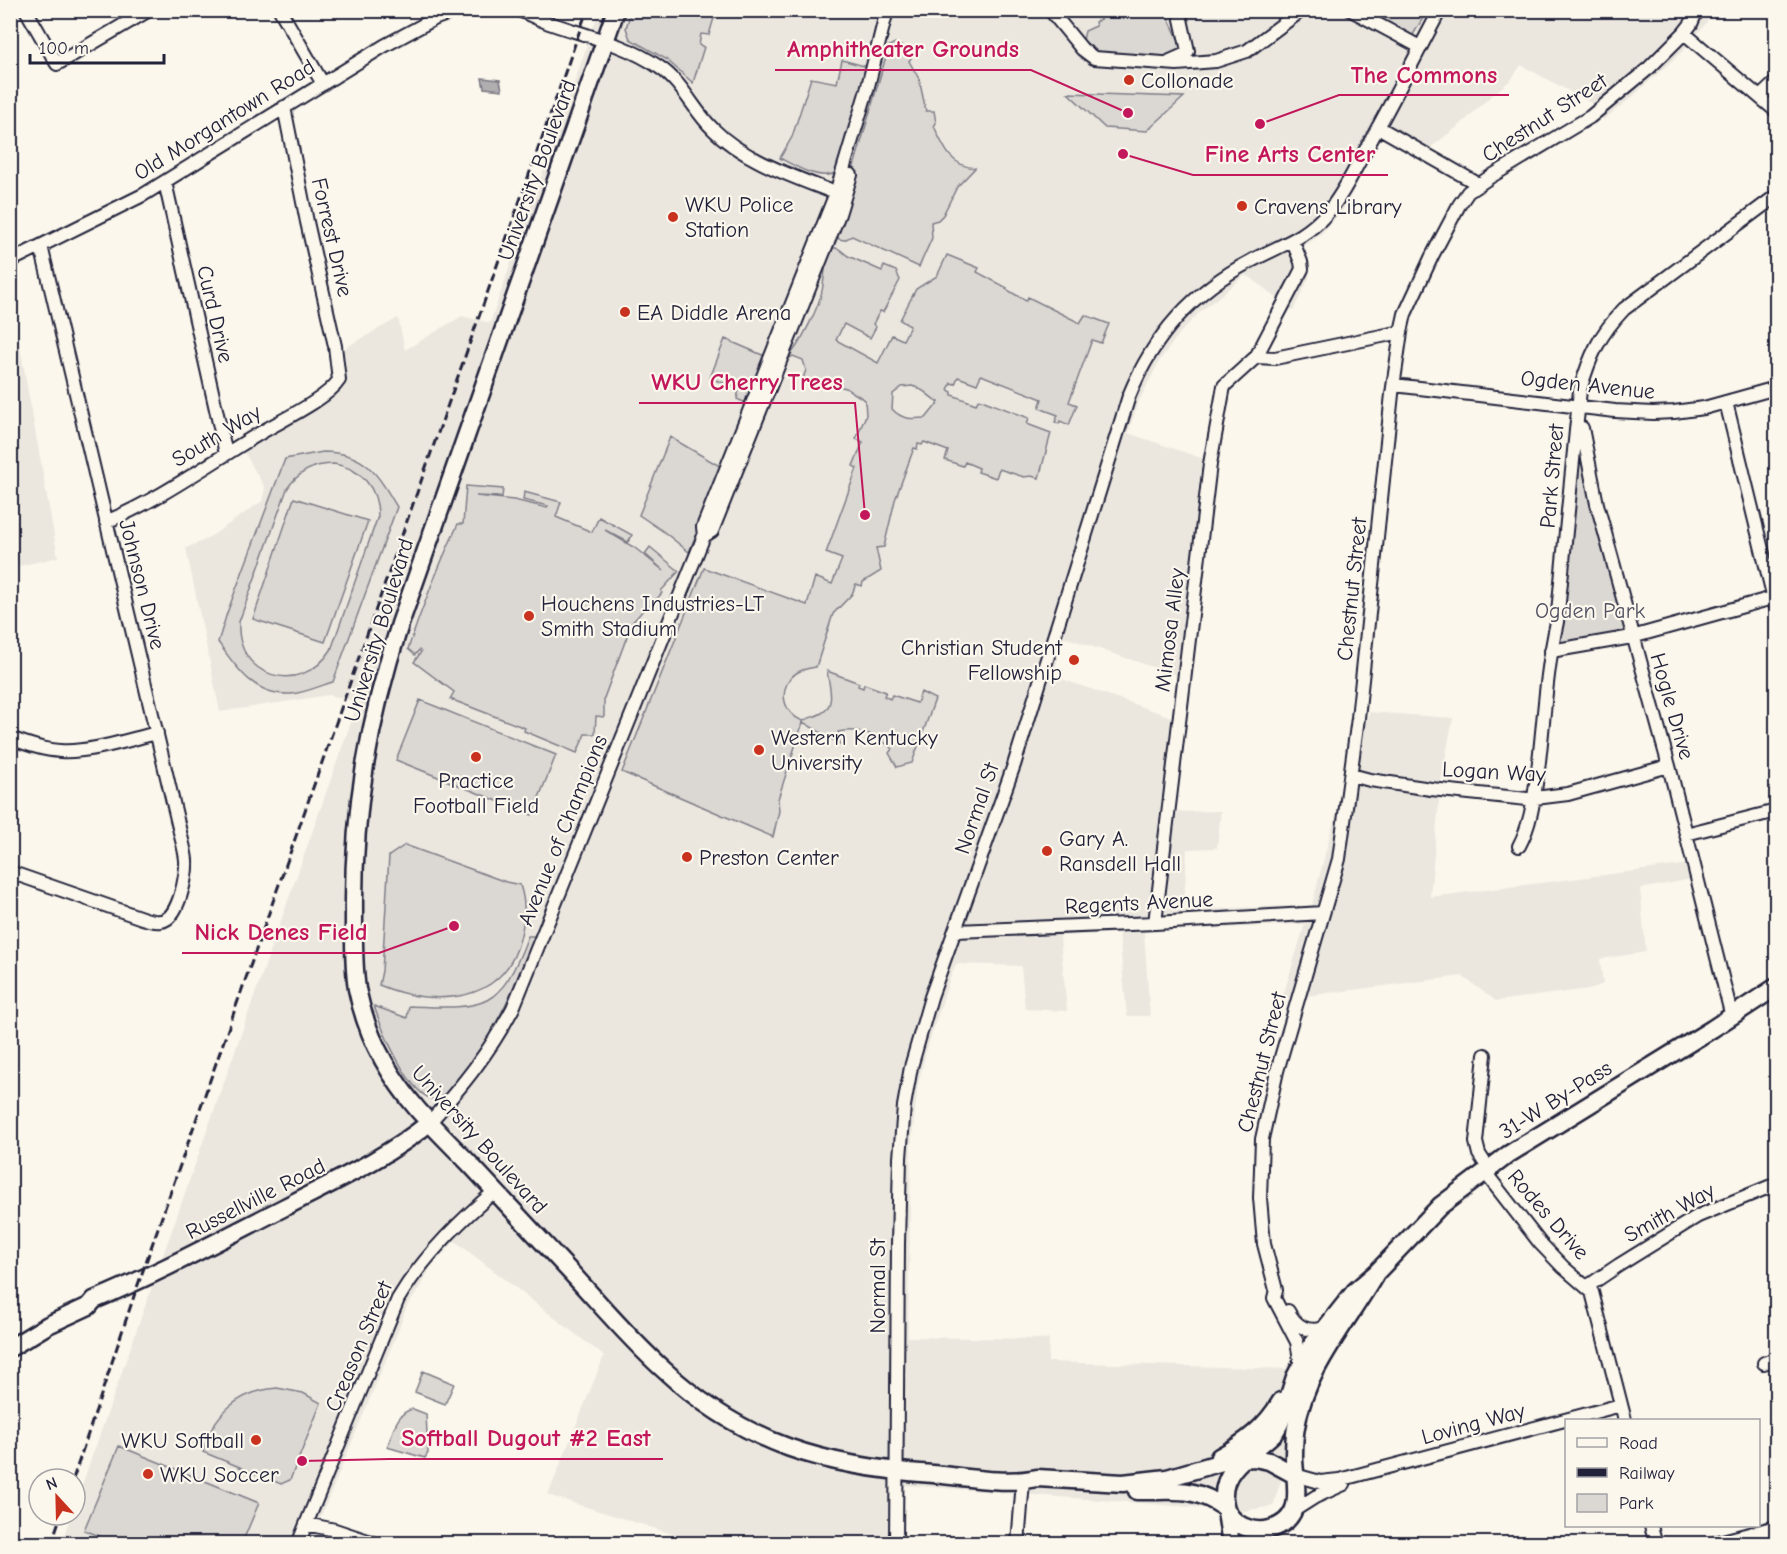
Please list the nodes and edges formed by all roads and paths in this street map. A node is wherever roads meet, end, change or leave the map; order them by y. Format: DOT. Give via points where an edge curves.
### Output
graph roads {
  1 [pos="26,10"];
  2 [pos="149,10"];
  3 [pos="458,10"];
  4 [pos="519,10"];
  5 [pos="616,10"];
  6 [pos="887,10"];
  7 [pos="895,10"];
  8 [pos="1050,10"];
  9 [pos="1179,10"];
  10 [pos="1302,10"];
  11 [pos="1351,10"];
  12 [pos="1440,10"];
  13 [pos="1697,10"];
  14 [pos="284,12"];
  15 [pos="1684,33"];
  16 [pos="606,41"];
  17 [pos="1420,47"];
  18 [pos="1164,64"];
  19 [pos="1776,82"];
  20 [pos="323,84"];
  21 [pos="1760,97"];
  22 [pos="284,107"];
  23 [pos="1776,111"];
  24 [pos="1378,127"];
  25 [pos="165,182"];
  26 [pos="1478,184"];
  27 [pos="840,194"];
  28 [pos="1776,196"];
  29 [pos="1293,242"];
  30 [pos="41,246"];
  31 [pos="10,261"];
  32 [pos="1401,332"];
  33 [pos="1256,357"];
  34 [pos="339,376"];
  35 [pos="1394,385"];
  36 [pos="1776,388"];
  37 [pos="1726,402"];
  38 [pos="1579,406"];
  39 [pos="226,454"];
  40 [pos="106,522"];
  41 [pos="1776,601"];
  42 [pos="1632,638"];
  43 [pos="1551,651"];
  44 [pos="157,733"];
  45 [pos="10,738"];
  46 [pos="1669,766"];
  47 [pos="1351,775"];
  48 [pos="1534,798"];
  49 [pos="1776,811"];
  50 [pos="1686,834"];
  51 [pos="1520,846"];
  52 [pos="10,872"];
  53 [pos="1323,913"];
  54 [pos="1155,923"];
  55 [pos="956,931"];
  56 [pos="1776,987"];
  57 [pos="1732,1017"];
  58 [pos="1485,1056"];
  59 [pos="429,1123"];
  60 [pos="1486,1169"];
  61 [pos="1776,1184"];
  62 [pos="495,1191"];
  63 [pos="1376,1273"];
  64 [pos="1588,1286"];
  65 [pos="1276,1290"];
  66 [pos="94,1300"];
  67 [pos="1325,1328"];
  68 [pos="10,1337"];
  69 [pos="10,1348"];
  70 [pos="1298,1371"];
  71 [pos="1621,1405"];
  72 [pos="1569,1419"];
  73 [pos="1625,1419"];
  74 [pos="1565,1420"];
  75 [pos="1246,1458"];
  76 [pos="1199,1468"];
  77 [pos="897,1472"];
  78 [pos="1370,1472"];
  79 [pos="1295,1475"];
  80 [pos="1023,1481"];
  81 [pos="1226,1510"];
  82 [pos="1293,1511"];
  83 [pos="306,1524"];
  84 [pos="1276,1527"];
  85 [pos="1651,1527"];
  86 [pos="1776,1527"];
  87 [pos="298,1544"];
  88 [pos="377,1544"];
  89 [pos="896,1544"];
  90 [pos="1018,1544"];
  91 [pos="1231,1544"];
  92 [pos="1260,1544"];
  93 [pos="1656,1544"];
  94 [pos="1711,1544"];
  1 -- 2 [label="street" via="57,64"];
  3 -- 20 [label="street, Old Morgantown Road" via="401,36"];
  4 -- 16 [label="street"];
  5 -- 16 [label="main road, University Boulevard"];
  6 -- 27 [label="street"];
  7 -- 27 [label="street" via="863,135"];
  8 -- 18 [label="street" via="1082,50 1094,58"];
  9 -- 18 [label="street" via="1188,51"];
  10 -- 18 [label="street" via="1247,51 1216,62"];
  11 -- 17 [label="street"];
  12 -- 17 [label="street, Normal St"];
  13 -- 15 [label="street, Chestnut Street"];
  14 -- 20 [label="street"];
  15 -- 21 [label="street"];
  15 -- 26 [label="street, Chestnut Street" via="1590,117"];
  16 -- 27 [label="street" via="668,73 709,125 730,144 784,172"];
  16 -- 59 [label="main road, University Boulevard" via="400,624 378,695 364,763 354,877 358,990 366,1023 382,1060"];
  17 -- 24 [label="street, Normal St"];
  19 -- 21 [label="street"];
  20 -- 22 [label="street, Old Morgantown Road"];
  21 -- 23 [label="street"];
  22 -- 25 [label="street, Old Morgantown Road"];
  22 -- 34 [label="street, Forrest Drive"];
  24 -- 26 [label="street"];
  24 -- 29 [label="street, Normal St" via="1328,213"];
  25 -- 30 [label="street, Old Morgantown Road"];
  25 -- 39 [label="street, Curd Drive"];
  26 -- 32 [label="street, Chestnut Street" via="1468,192 1444,233 1413,294"];
  27 -- 59 [label="street, Avenue of Champions" via="712,531 704,536 513,1008 474,1071"];
  28 -- 38 [label="street, Park Street" via="1624,309 1606,328 1586,369"];
  29 -- 33 [label="street, Mimosa Alley" via="1302,269"];
  29 -- 55 [label="street, Normal St" via="1245,264 1211,286 1177,318 1146,358 1129,396 1014,765"];
  30 -- 31 [label="street, Old Morgantown Road"];
  30 -- 40 [label="street, Johnson Drive"];
  32 -- 33 [label="street" via="1275,358"];
  32 -- 35 [label="street, Chestnut Street"];
  33 -- 54 [label="street, Mimosa Alley" via="1224,386 1210,464"];
  34 -- 39 [label="street, South Way" via="336,385 318,399"];
  35 -- 38 [label="street, Ogden Avenue"];
  35 -- 47 [label="street, Chestnut Street"];
  36 -- 37 [label="street, Ogden Avenue"];
  37 -- 38 [label="street, Ogden Avenue" via="1664,413"];
  37 -- 41 [label="street"];
  38 -- 42 [label="street, Hogle Drive" via="1597,504"];
  38 -- 43 [label="street, Park Street"];
  39 -- 40 [label="street, South Way"];
  40 -- 44 [label="street, Johnson Drive"];
  41 -- 42 [label="street"];
  42 -- 43 [label="street"];
  42 -- 46 [label="street, Hogle Drive"];
  43 -- 48 [label="street, Park Street"];
  44 -- 45 [label="street" via="61,751"];
  44 -- 52 [label="street, Johnson Drive" via="186,866 175,909 164,920 142,918"];
  46 -- 48 [label="street, Logan Way" via="1568,794"];
  46 -- 50 [label="street, Hogle Drive"];
  47 -- 48 [label="street, Logan Way" via="1431,789"];
  47 -- 53 [label="street, Chestnut Street" via="1339,859"];
  48 -- 51 [label="street, Park Street"];
  49 -- 50 [label="street"];
  50 -- 57 [label="street, Hogle Drive"];
  53 -- 54 [label="street, Regents Avenue"];
  53 -- 65 [label="street, Chestnut Street" via="1276,1071 1262,1139 1264,1244"];
  54 -- 55 [label="street, Regents Avenue"];
  55 -- 77 [label="street, Normal St" via="916,1047 902,1126"];
  56 -- 57 [label="main road, 31-W By-Pass"];
  57 -- 60 [label="main road, 31-W By-Pass"];
  58 -- 60 [label="street, Rodes Drive" via="1476,1142"];
  59 -- 62 [label="main road, University Boulevard"];
  59 -- 66 [label="main road, Russellville Road" via="404,1144 360,1169 176,1264"];
  60 -- 63 [label="main road, 31-W By-Pass" via="1440,1206"];
  60 -- 64 [label="street, Rodes Drive" via="1540,1243"];
  61 -- 64 [label="street, Smith Way" via="1692,1219"];
  62 -- 77 [label="main road, University Boulevard" via="651,1357 707,1405 759,1435 806,1454 851,1466"];
  62 -- 83 [label="street, Creason Street" via="432,1251 398,1299"];
  63 -- 67 [label="main road, 31-W By-Pass" via="1355,1291"];
  63 -- 79 [label="main road, 31-W By-Pass" via="1347,1316 1303,1399 1296,1429"];
  64 -- 71 [label="street, Rodes Drive" via="1595,1298"];
  65 -- 67 [label="street, Chestnut Street" via="1300,1326 1313,1331"];
  65 -- 70 [label="street, Chestnut Street" via="1274,1298 1297,1342"];
  66 -- 68 [label="main road, Russellville Road" via="64,1308"];
  66 -- 69 [label="main road, Russellville Road"];
  67 -- 70 [label="main road, 31-W By-Pass"];
  70 -- 75 [label="main road, 31-W By-Pass" via="1280,1424"];
  70 -- 76 [label="main road" via="1263,1427"];
  71 -- 72 [label="street, Loving Way"];
  71 -- 73 [label="street, Rodes Drive"];
  74 -- 78 [label="street, Loving Way"];
  75 -- 76 [label="main road, University Boulevard"];
  75 -- 79 [label="main road" via="1269,1461"];
  75 -- 81 [label="main road" via="1226,1481"];
  76 -- 80 [label="main road, University Boulevard" via="1167,1478 1123,1483 1037,1478"];
  77 -- 80 [label="main road, University Boulevard"];
  77 -- 89 [label="street, Normal St"];
  78 -- 79 [label="street, Loving Way" via="1320,1482"];
  78 -- 82 [label="street, Loving Way"];
  79 -- 82 [label="main road" via="1297,1496"];
  80 -- 81 [label="main road, University Boulevard" via="1036,1486 1192,1491"];
  80 -- 90 [label="street"];
  81 -- 84 [label="main road" via="1247,1528"];
  81 -- 91 [label="main road"];
  82 -- 84 [label="main road"];
  83 -- 87 [label="street, Creason Street"];
  83 -- 88 [label="street"];
  84 -- 92 [label="main road"];
  85 -- 93 [label="street"];
  86 -- 94 [label="street"];
}
